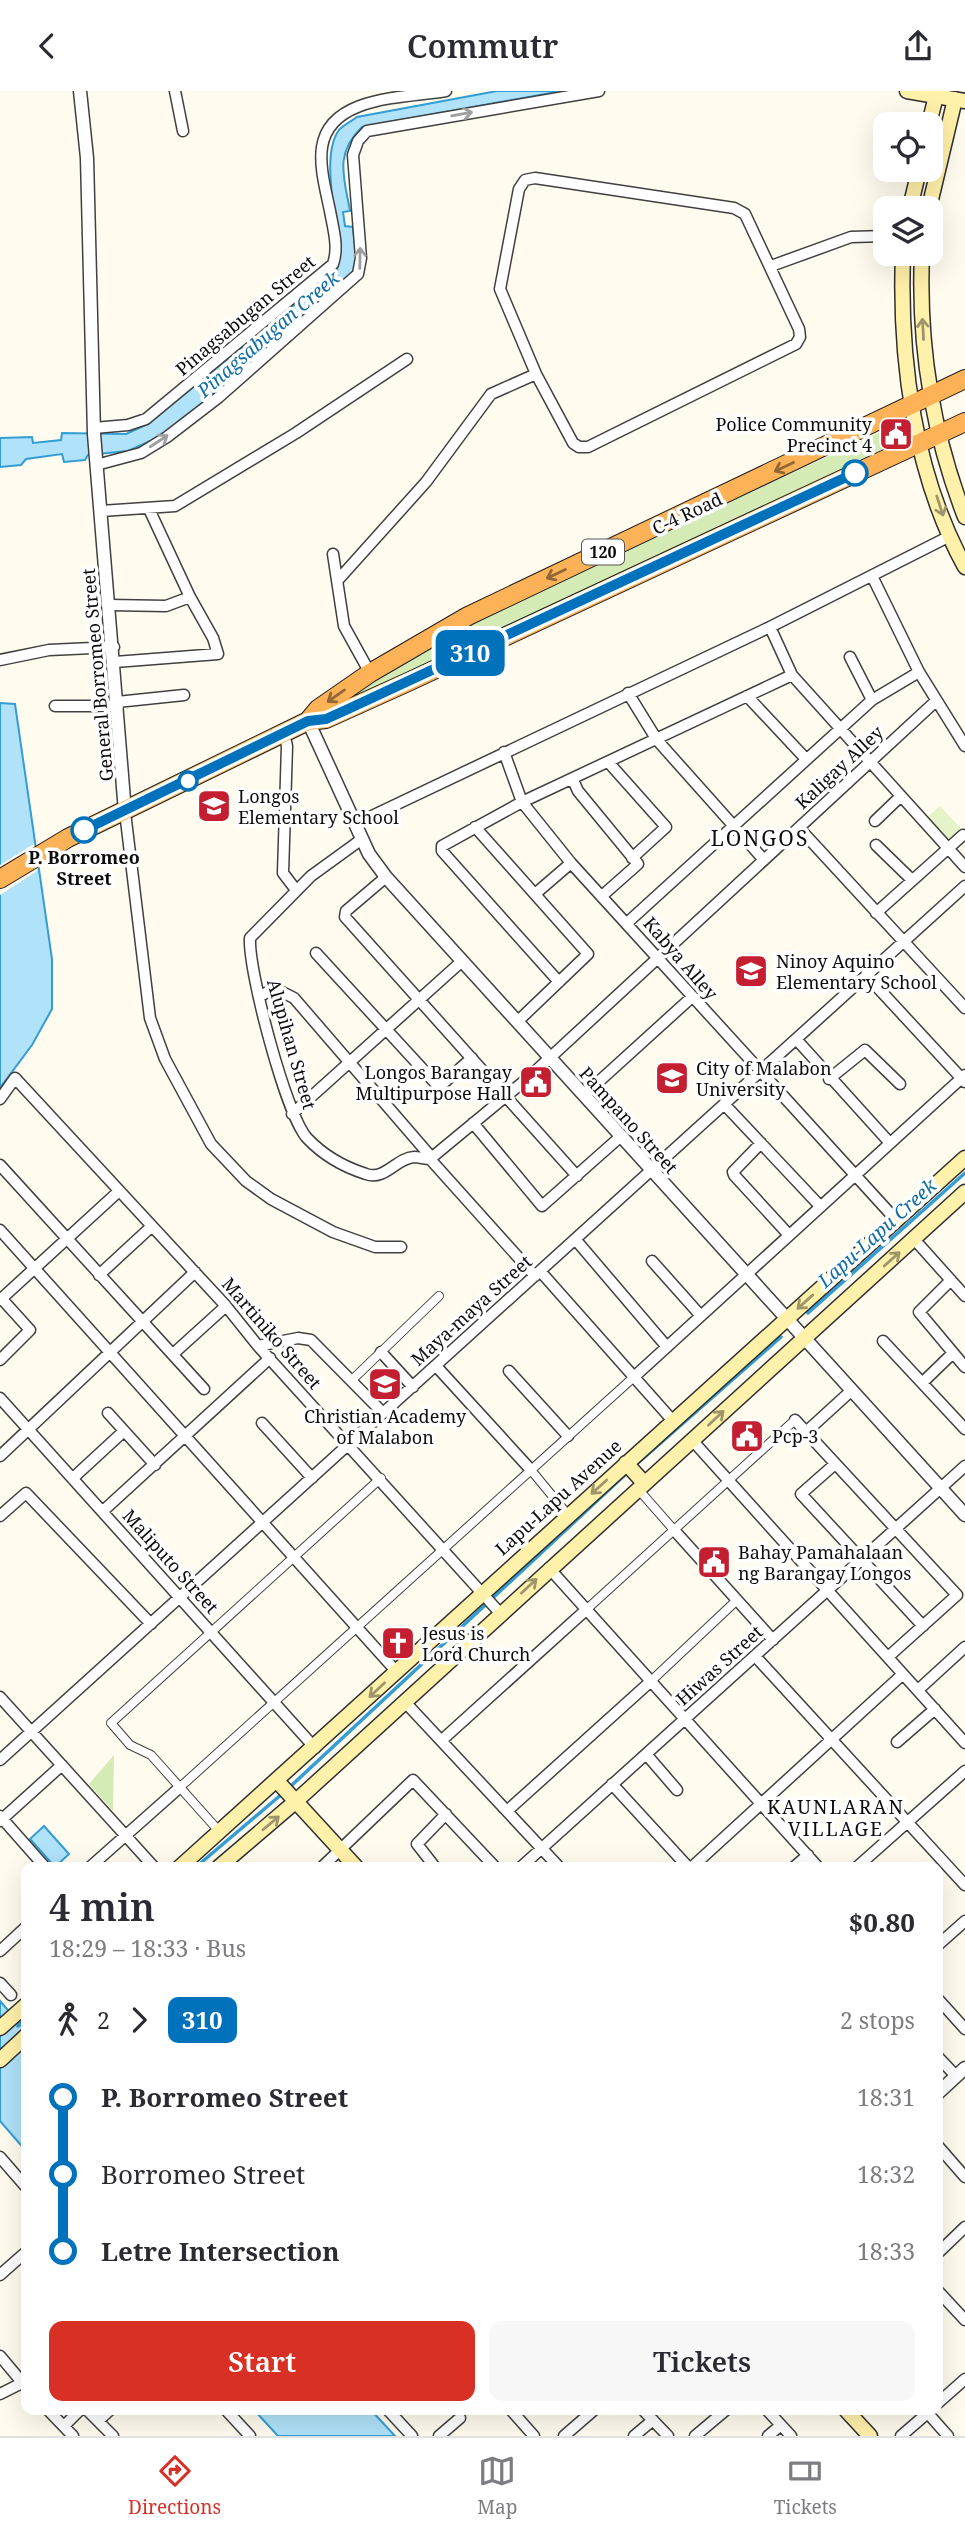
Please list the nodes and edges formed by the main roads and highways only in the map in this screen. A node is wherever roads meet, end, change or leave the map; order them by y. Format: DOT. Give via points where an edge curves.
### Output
graph roads {
  1 [pos="907,91"];
  2 [pos="936,96"];
  3 [pos="960,100"];
  4 [pos="932,112"];
  5 [pos="932,196"];
  6 [pos="903,266"];
  7 [pos="922,266"];
  8 [pos="965,379"];
  9 [pos="931,397"];
  10 [pos="912,406"];
  11 [pos="965,422"];
  12 [pos="936,434"];
  13 [pos="919,443"];
  14 [pos="965,517"];
  15 [pos="965,568"];
  16 [pos="308,721"];
  17 [pos="0,879"];
  18 [pos="965,1158"];
  19 [pos="965,1192"];
  20 [pos="626,1463"];
  21 [pos="641,1486"];
  22 [pos="491,1602"];
  23 [pos="278,1781"];
  24 [pos="295,1802"];
  25 [pos="185,1862"];
  26 [pos="225,1862"];
  27 [pos="351,1862"];
  28 [pos="21,2009"];
  29 [pos="0,2028"];
  30 [pos="21,2041"];
  31 [pos="0,2060"];
  32 [pos="851,2415"];
  33 [pos="870,2436"];
  1 -- 2 [label="main road"];
  2 -- 3 [label="main road"];
  2 -- 4 [label="main road"];
  3 -- 5 [label="main road"];
  6 -- 10 [label="main road" via="904,335"];
  9 -- 7 [label="main road, one-way" via="922,334"];
  8 -- 9 [label="highway, C-4 Road / 120"];
  9 -- 10 [label="highway, C-4 Road / 120"];
  9 -- 12 [label="main road"];
  10 -- 13 [label="main road"];
  10 -- 16 [label="highway, C-4 Road / 120, one-way" via="468,616 370,673"];
  11 -- 12 [label="highway, C-4 Road / 120"];
  12 -- 13 [label="highway, C-4 Road / 120"];
  12 -- 14 [label="main road"];
  13 -- 15 [label="main road, one-way"];
  13 -- 16 [label="highway, C-4 Road / 120" via="397,687 326,719"];
  16 -- 17 [label="highway, C-4 Road / 120" via="35,857"];
  18 -- 20 [label="main road, Lapu-Lapu Avenue, one-way"];
  21 -- 19 [label="main road, Lapu-Lapu Avenue, one-way"];
  20 -- 21 [label="main road"];
  20 -- 22 [label="main road, Lapu-Lapu Avenue, one-way" via="568,1515"];
  22 -- 21 [label="main road, Lapu-Lapu Avenue, one-way" via="549,1567"];
  22 -- 23 [label="main road, Lapu-Lapu Avenue, one-way" via="397,1671"];
  22 -- 24 [label="main road, Lapu-Lapu Avenue" via="404,1701"];
  23 -- 24 [label="main road"];
  23 -- 25 [label="main road, Lapu-Lapu Avenue"];
  26 -- 24 [label="main road, Lapu-Lapu Avenue, one-way"];
  24 -- 27 [label="main road"];
  28 -- 29 [label="main road"];
  30 -- 31 [label="main road"];
  32 -- 33 [label="main road"];
}
